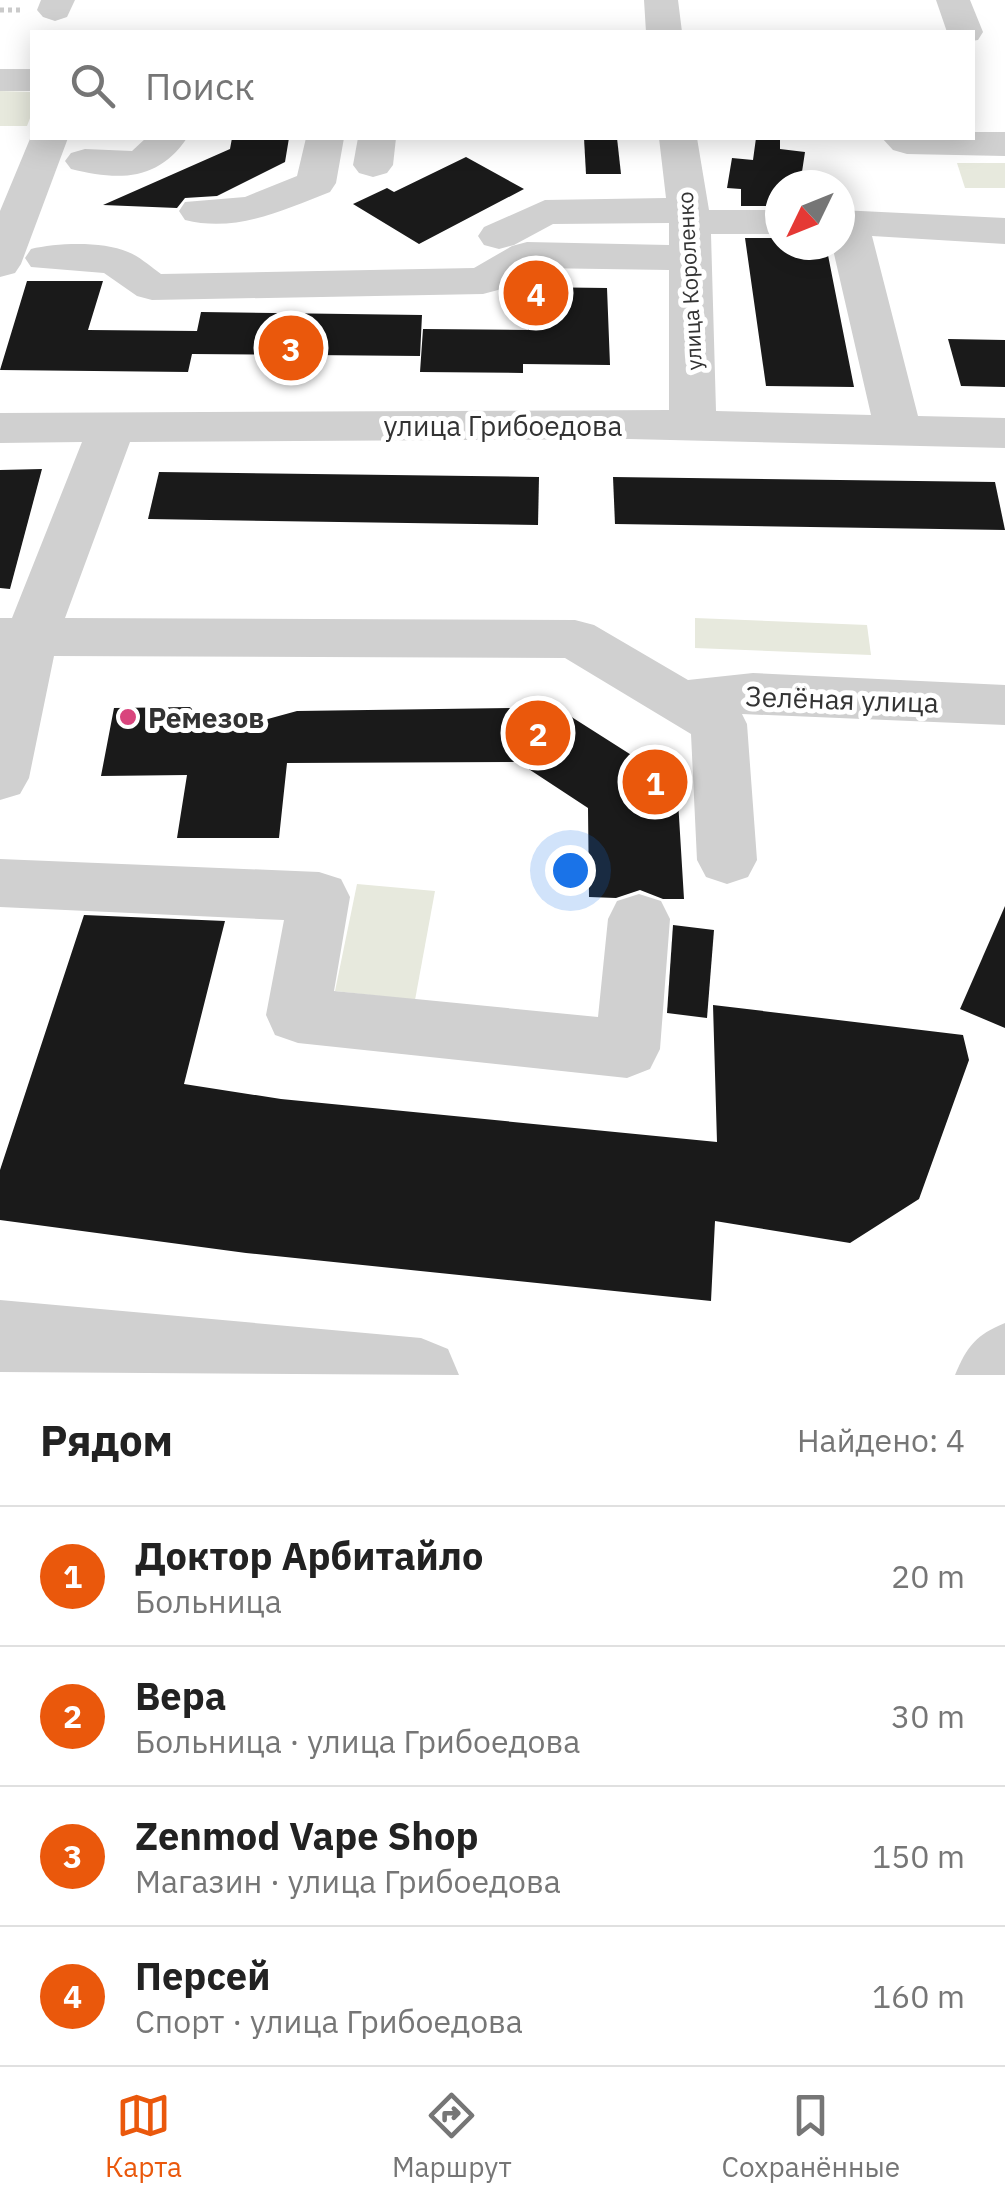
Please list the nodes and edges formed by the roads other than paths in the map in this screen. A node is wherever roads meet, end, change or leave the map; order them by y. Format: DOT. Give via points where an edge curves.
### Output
graph roads {
  1 [pos="661,0"];
  2 [pos="953,0"];
  3 [pos="664,30"];
  4 [pos="964,30"];
  5 [pos="975,38"];
  6 [pos="1005,38"];
  7 [pos="0,80"];
  8 [pos="30,80"];
  9 [pos="27,136"];
  10 [pos="166,140"];
  11 [pos="325,140"];
  12 [pos="678,140"];
  13 [pos="904,140"];
  14 [pos="1005,144"];
  15 [pos="86,160"];
  16 [pos="200,210"];
  17 [pos="765,223"];
  18 [pos="855,223"];
  19 [pos="690,230"];
  20 [pos="1005,231"];
  21 [pos="499,236"];
  22 [pos="46,258"];
  23 [pos="854,260"];
  24 [pos="0,264"];
  25 [pos="693,425"];
  26 [pos="112,426"];
  27 [pos="0,428"];
  28 [pos="898,431"];
  29 [pos="1005,432"];
  30 [pos="16,637"];
  31 [pos="680,701"];
  32 [pos="1005,705"];
  33 [pos="0,778"];
  34 [pos="727,860"];
  35 [pos="0,883"];
  36 [pos="639,919"];
  37 [pos="0,1336"];
  38 [pos="1005,1360"];
  39 [pos="421,1375"];
  40 [pos="993,1375"];
  1 -- 3 [label="street"];
  2 -- 4 [label="street"];
  5 -- 6 [label="street"];
  7 -- 8 [label="street"];
  9 -- 24 [label="street"];
  10 -- 15 [label="street" via="142,163"];
  11 -- 16 [label="street" via="316,184 251,209"];
  12 -- 19 [label="street, улица Короленко"];
  13 -- 14 [label="street"];
  17 -- 19 [label="street"];
  18 -- 20 [label="street"];
  19 -- 21 [label="street" via="545,212"];
  19 -- 22 [label="street" via="527,254 483,281 152,287 114,260"];
  19 -- 25 [label="street, улица Короленко"];
  23 -- 28 [label="street"];
  25 -- 26 [label="street, улица Грибоедова"];
  25 -- 28 [label="street, улица Грибоедова"];
  26 -- 27 [label="street, улица Грибоедова"];
  26 -- 30 [label="street"];
  28 -- 29 [label="street, улица Грибоедова"];
  30 -- 31 [label="street" via="575,639"];
  30 -- 33 [label="street"];
  31 -- 32 [label="street, Зелёная улица" via="753,693"];
  31 -- 34 [label="street" via="719,724"];
  35 -- 36 [label="street" via="319,897 298,1015 628,1049"];
  37 -- 39 [label="street"];
  38 -- 40 [label="street"];
}
